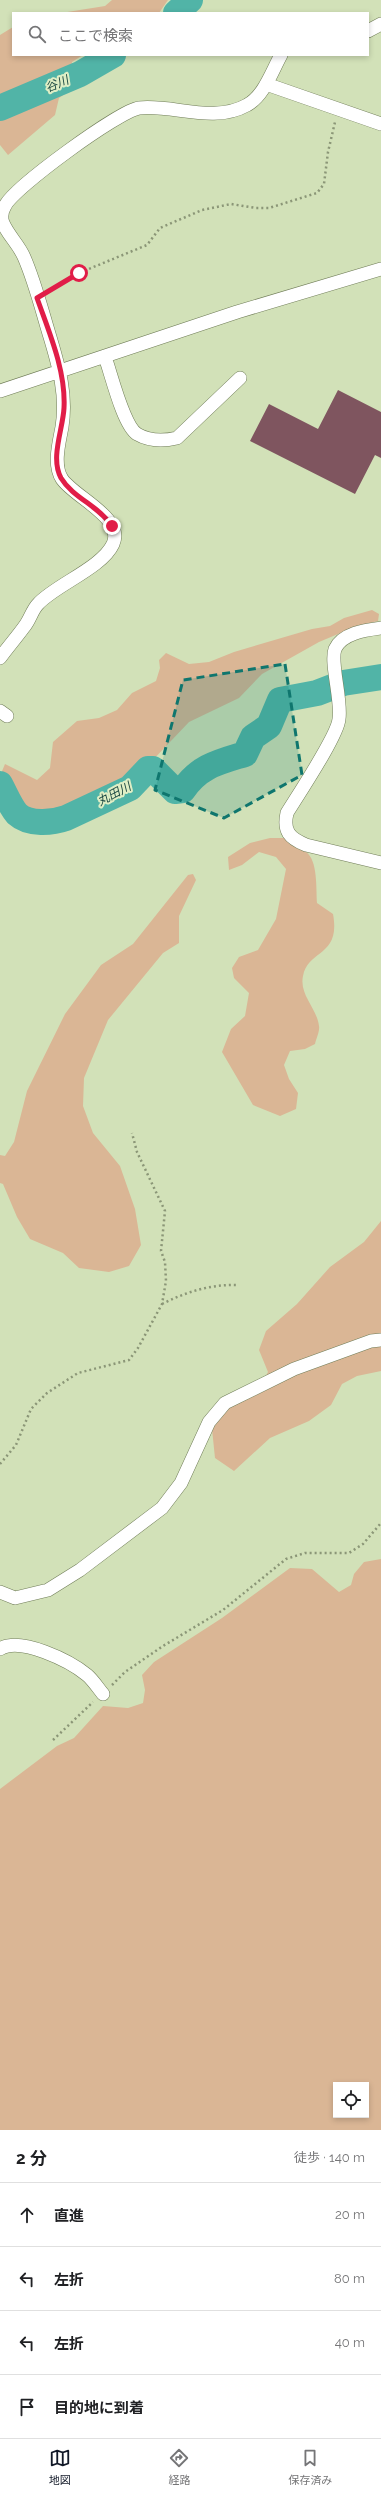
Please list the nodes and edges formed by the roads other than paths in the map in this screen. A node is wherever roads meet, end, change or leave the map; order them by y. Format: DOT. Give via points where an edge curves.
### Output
graph roads {
  1 [pos="381,24"];
  2 [pos="369,30"];
  3 [pos="280,56"];
  4 [pos="266,84"];
  5 [pos="381,124"];
  6 [pos="381,269"];
  7 [pos="105,356"];
  8 [pos="60,372"];
  9 [pos="240,378"];
  10 [pos="0,391"];
  11 [pos="381,628"];
  12 [pos="0,658"];
  13 [pos="381,863"];
  14 [pos="381,1340"];
  15 [pos="0,1592"];
  16 [pos="0,1649"];
  17 [pos="104,1694"];
  1 -- 2 [label="street"];
  3 -- 4 [label="street"];
  4 -- 5 [label="street"];
  4 -- 8 [label="street" via="250,104 235,112 207,113 137,108 112,121 18,189 6,203 2,212 3,222 24,257"];
  6 -- 7 [label="street" via="237,312"];
  7 -- 8 [label="street"];
  7 -- 9 [label="street" via="129,424 136,433 150,439 165,441 176,438"];
  8 -- 10 [label="street"];
  8 -- 12 [label="street" via="64,408 58,446 60,476 69,488 105,515 115,535 113,545 93,565 38,604 25,627"];
  11 -- 13 [label="street" via="360,631 346,638 336,649 334,661 338,684 339,722 287,813 285,824 288,834 306,845"];
  14 -- 15 [label="street" via="371,1341 294,1369 225,1403 209,1422 181,1483 162,1508 80,1570 48,1590 15,1598"];
  16 -- 17 [label="street" via="18,1645 32,1647 86,1675"];
}
